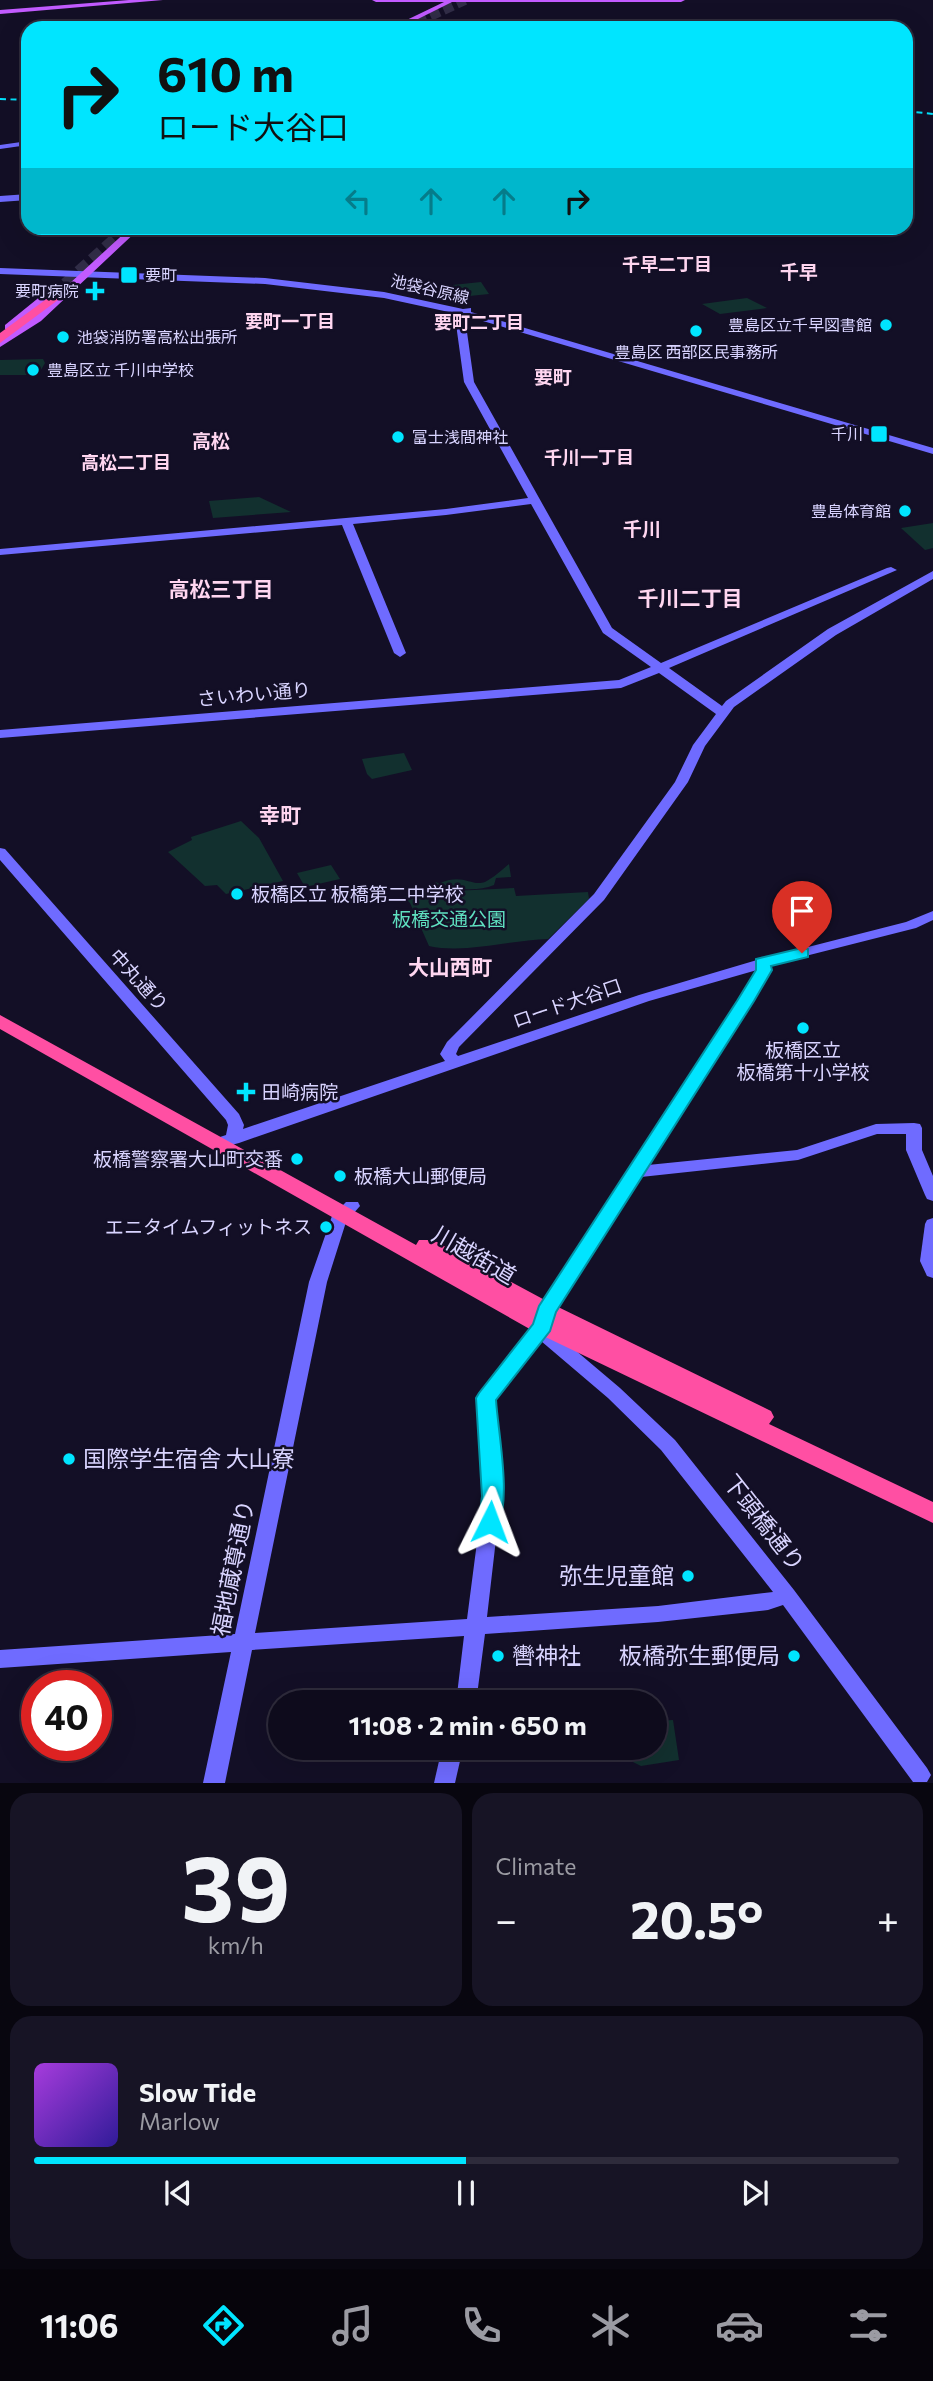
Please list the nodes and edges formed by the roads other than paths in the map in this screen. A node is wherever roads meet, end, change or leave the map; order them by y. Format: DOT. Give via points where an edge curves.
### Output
graph roads {
  1 [pos="159,0"];
  2 [pos="376,0"];
  3 [pos="457,0"];
  4 [pos="466,0"];
  5 [pos="681,0"];
  6 [pos="0,12"];
  7 [pos="410,21"];
  8 [pos="420,21"];
  9 [pos="21,144"];
  10 [pos="0,147"];
  11 [pos="21,198"];
  12 [pos="0,199"];
  13 [pos="115,235"];
  14 [pos="128,235"];
  15 [pos="0,270"];
  16 [pos="71,274"];
  17 [pos="86,274"];
  18 [pos="54,297"];
  19 [pos="466,311"];
  20 [pos="0,338"];
  21 [pos="933,449"];
  22 [pos="535,500"];
  23 [pos="346,522"];
  24 [pos="0,552"];
  25 [pos="891,570"];
  26 [pos="933,574"];
  27 [pos="400,653"];
  28 [pos="660,668"];
  29 [pos="723,713"];
  30 [pos="0,734"];
  31 [pos="0,852"];
  32 [pos="933,915"];
  33 [pos="762,963"];
  34 [pos="0,1010"];
  35 [pos="0,1021"];
  36 [pos="455,1064"];
  37 [pos="226,1141"];
  38 [pos="636,1172"];
  39 [pos="933,1195"];
  40 [pos="345,1212"];
  41 [pos="933,1224"];
  42 [pos="933,1272"];
  43 [pos="544,1319"];
  44 [pos="933,1500"];
  45 [pos="933,1513"];
  46 [pos="787,1596"];
  47 [pos="478,1626"];
  48 [pos="243,1642"];
  49 [pos="0,1659"];
  50 [pos="468,1690"];
  51 [pos="450,1760"];
  52 [pos="922,1779"];
  53 [pos="214,1783"];
  54 [pos="444,1783"];
  1 -- 6 [label="main road"];
  2 -- 3 [label="main road"];
  3 -- 4 [label="main road"];
  3 -- 7 [label="main road"];
  4 -- 5 [label="main road"];
  4 -- 8 [label="main road"];
  9 -- 10 [label="street"];
  11 -- 12 [label="street"];
  13 -- 16 [label="main road"];
  14 -- 17 [label="main road"];
  15 -- 16 [label="street, 池袋谷原線"];
  16 -- 17 [label="street, 池袋谷原線"];
  16 -- 20 [label="main road"];
  17 -- 19 [label="street, 池袋谷原線" via="265,281 384,295"];
  17 -- 20 [label="main road" via="37,319"];
  18 -- 20 [label="highway"];
  19 -- 21 [label="street, 池袋谷原線"];
  19 -- 22 [label="street" via="460,317 468,381"];
  22 -- 23 [label="street"];
  22 -- 28 [label="street" via="607,630"];
  23 -- 24 [label="street"];
  23 -- 27 [label="street"];
  25 -- 28 [label="street, さいわい通り"];
  26 -- 29 [label="street" via="786,662"];
  28 -- 29 [label="street"];
  28 -- 30 [label="street, さいわい通り" via="621,684"];
  29 -- 36 [label="street" via="599,897 452,1045 448,1055"];
  31 -- 37 [label="street, 中丸通り" via="233,1118 236,1125"];
  32 -- 33 [label="street, ロード大谷口" via="911,925"];
  33 -- 36 [label="street, ロード大谷口" via="644,998"];
  33 -- 38 [label="street" via="764,970 746,1001"];
  34 -- 37 [label="highway, 川越街道"];
  35 -- 37 [label="highway, 川越街道"];
  36 -- 37 [label="street, ロード大谷口"];
  37 -- 40 [label="highway, 川越街道"];
  38 -- 39 [label="street" via="795,1156 876,1129 914,1128 913,1147"];
  38 -- 43 [label="street"];
  40 -- 43 [label="highway, 川越街道"];
  40 -- 48 [label="street, 福地蔵尊通り" via="322,1267 307,1327"];
  41 -- 42 [label="street" via="929,1261"];
  43 -- 44 [label="highway, 川越街道"];
  43 -- 45 [label="highway, 川越街道"];
  43 -- 46 [label="street, 下頭橋通り" via="548,1338 668,1445"];
  43 -- 47 [label="street" via="486,1398 492,1496"];
  46 -- 47 [label="street" via="690,1611"];
  46 -- 52 [label="street, 下頭橋通り"];
  47 -- 48 [label="street"];
  47 -- 50 [label="street"];
  48 -- 49 [label="street"];
  48 -- 53 [label="street, 福地蔵尊通り"];
  51 -- 54 [label="street"];
}
